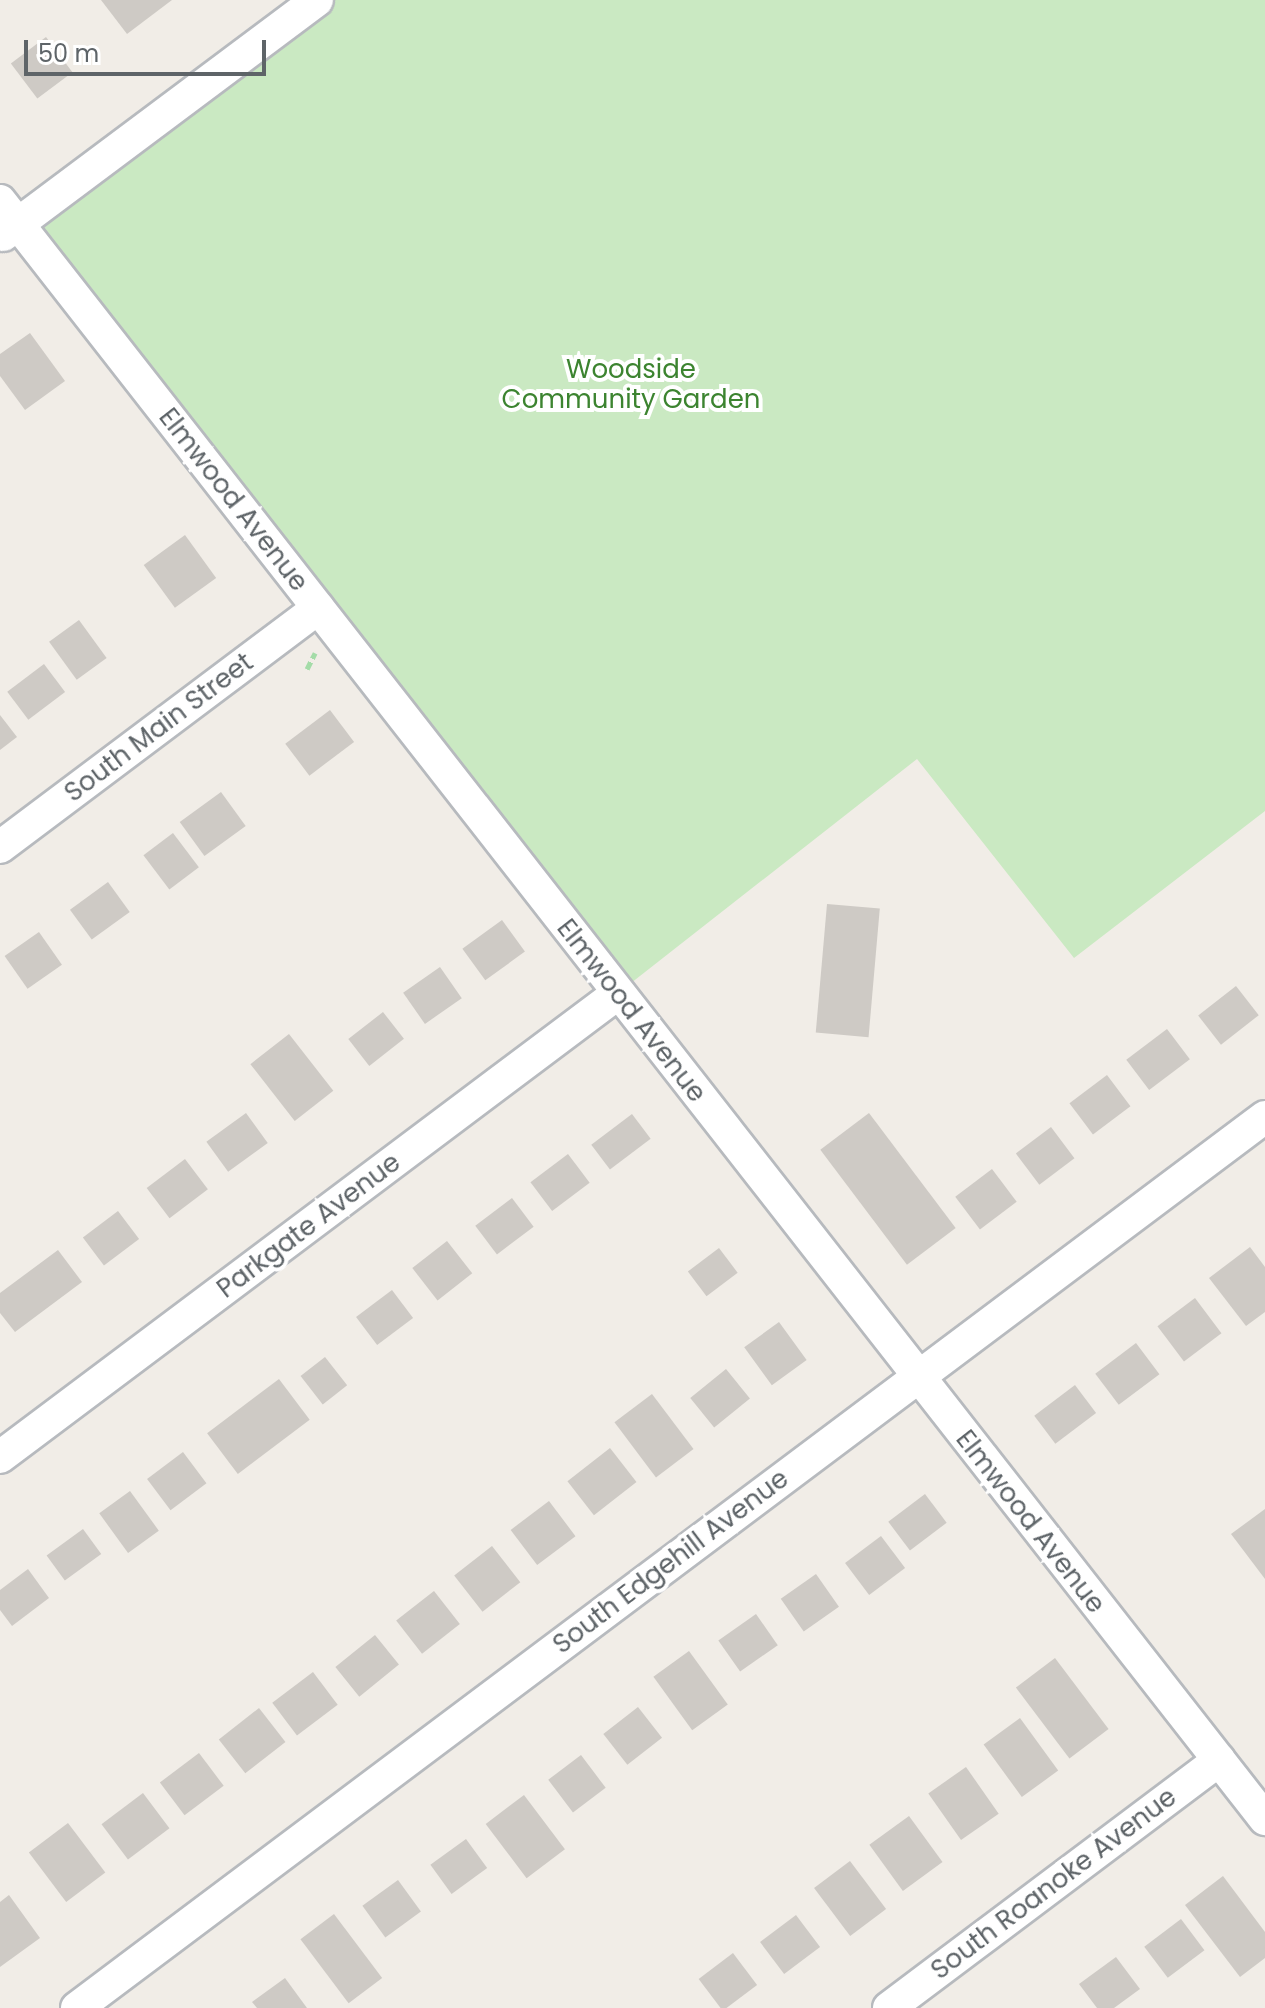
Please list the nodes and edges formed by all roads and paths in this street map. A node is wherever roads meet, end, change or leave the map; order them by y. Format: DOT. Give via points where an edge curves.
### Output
graph roads {
  1 [pos="317,0"];
  2 [pos="6,221"];
  3 [pos="318,608"];
  4 [pos="0,847"];
  5 [pos="617,994"];
  6 [pos="1265,1117"];
  7 [pos="917,1378"];
  8 [pos="0,1457"];
  9 [pos="1219,1760"];
  10 [pos="1265,1819"];
  11 [pos="77,2008"];
  12 [pos="889,2008"];
  1 -- 2 [label="street"];
  2 -- 3 [label="street, Elmwood Avenue"];
  3 -- 4 [label="street, South Main Street"];
  3 -- 5 [label="street, Elmwood Avenue"];
  5 -- 7 [label="street, Elmwood Avenue"];
  5 -- 8 [label="street, Parkgate Avenue"];
  6 -- 7 [label="street, South Edgehill Avenue"];
  7 -- 9 [label="street, Elmwood Avenue"];
  7 -- 11 [label="street, South Edgehill Avenue"];
  9 -- 10 [label="street, Elmwood Avenue"];
  9 -- 12 [label="street, South Roanoke Avenue"];
}
